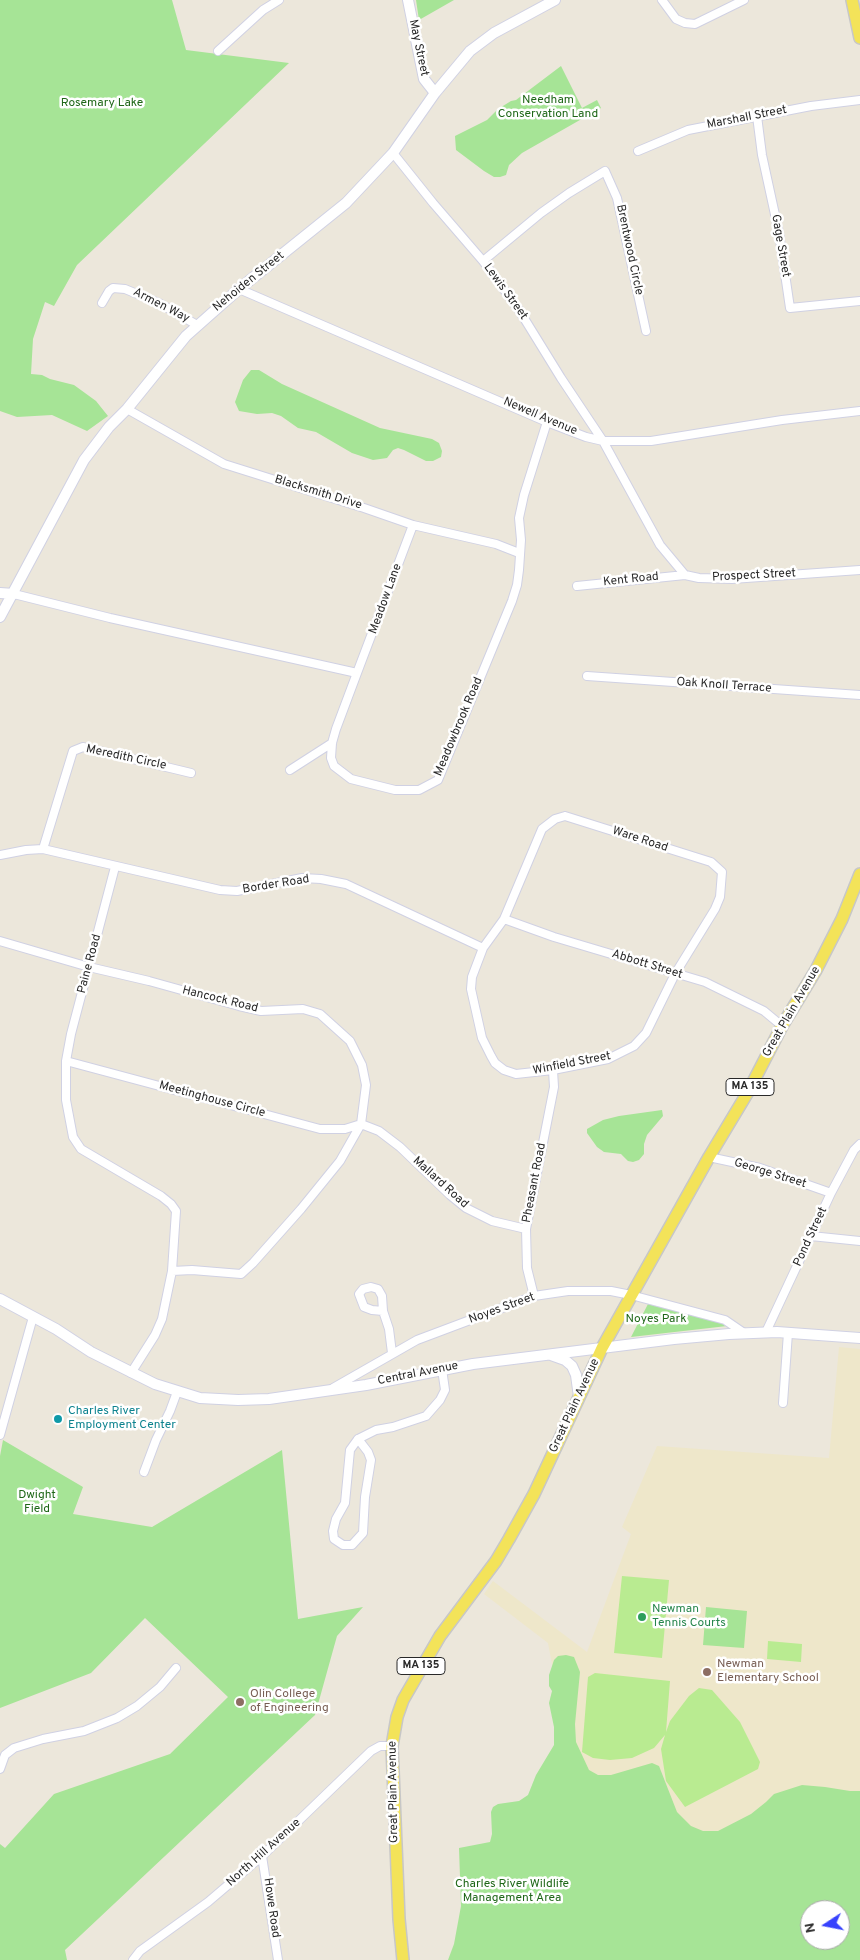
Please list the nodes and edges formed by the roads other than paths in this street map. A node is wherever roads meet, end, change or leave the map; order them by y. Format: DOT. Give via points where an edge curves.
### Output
graph roads {
  1 [pos="279,0"];
  2 [pos="408,0"];
  3 [pos="555,0"];
  4 [pos="662,0"];
  5 [pos="744,0"];
  6 [pos="852,0"];
  7 [pos="860,38"];
  8 [pos="218,51"];
  9 [pos="435,93"];
  10 [pos="860,100"];
  11 [pos="758,116"];
  12 [pos="638,151"];
  13 [pos="393,152"];
  14 [pos="483,261"];
  15 [pos="239,289"];
  16 [pos="860,301"];
  17 [pos="102,303"];
  18 [pos="197,325"];
  19 [pos="646,331"];
  20 [pos="127,409"];
  21 [pos="860,411"];
  22 [pos="547,422"];
  23 [pos="603,441"];
  24 [pos="413,525"];
  25 [pos="519,553"];
  26 [pos="860,570"];
  27 [pos="686,575"];
  28 [pos="578,586"];
  29 [pos="0,593"];
  30 [pos="14,594"];
  31 [pos="0,617"];
  32 [pos="358,672"];
  33 [pos="588,676"];
  34 [pos="860,695"];
  35 [pos="332,743"];
  36 [pos="290,770"];
  37 [pos="191,773"];
  38 [pos="43,850"];
  39 [pos="0,855"];
  40 [pos="115,867"];
  41 [pos="860,874"];
  42 [pos="504,919"];
  43 [pos="0,941"];
  44 [pos="483,948"];
  45 [pos="90,967"];
  46 [pos="675,974"];
  47 [pos="782,1026"];
  48 [pos="66,1061"];
  49 [pos="553,1070"];
  50 [pos="361,1124"];
  51 [pos="860,1144"];
  52 [pos="709,1157"];
  53 [pos="831,1193"];
  54 [pos="526,1229"];
  55 [pos="811,1236"];
  56 [pos="860,1241"];
  57 [pos="172,1271"];
  58 [pos="631,1295"];
  59 [pos="534,1296"];
  60 [pos="0,1299"];
  61 [pos="383,1311"];
  62 [pos="33,1317"];
  63 [pos="766,1332"];
  64 [pos="788,1332"];
  65 [pos="744,1333"];
  66 [pos="860,1338"];
  67 [pos="602,1348"];
  68 [pos="392,1352"];
  69 [pos="548,1354"];
  70 [pos="442,1369"];
  71 [pos="131,1373"];
  72 [pos="329,1390"];
  73 [pos="177,1392"];
  74 [pos="579,1396"];
  75 [pos="784,1403"];
  76 [pos="0,1435"];
  77 [pos="358,1439"];
  78 [pos="144,1472"];
  79 [pos="176,1668"];
  80 [pos="392,1746"];
  81 [pos="0,1769"];
  82 [pos="262,1856"];
  83 [pos="133,1960"];
  84 [pos="278,1960"];
  85 [pos="403,1960"];
  1 -- 8 [label="street" via="263,10"];
  2 -- 9 [label="main road, May Street" via="422,74"];
  3 -- 9 [label="main road, Nehoiden Street" via="481,42"];
  4 -- 5 [label="street" via="676,19 694,24"];
  6 -- 7 [label="main road"];
  9 -- 13 [label="main road, Nehoiden Street"];
  10 -- 11 [label="street, Marshall Street"];
  11 -- 12 [label="street, Marshall Street" via="688,130"];
  11 -- 16 [label="street, Gage Street" via="790,308"];
  13 -- 14 [label="street, Lewis Street"];
  13 -- 15 [label="main road, Nehoiden Street" via="346,203"];
  14 -- 19 [label="street, Brentwood Circle" via="568,193 605,172 618,198"];
  14 -- 23 [label="street, Lewis Street" via="520,310"];
  15 -- 18 [label="main road, Nehoiden Street"];
  15 -- 22 [label="street, Newell Avenue"];
  17 -- 18 [label="street, Armen Way" via="114,288 125,288"];
  18 -- 20 [label="main road, Nehoiden Street"];
  20 -- 24 [label="street, Blacksmith Drive" via="224,464"];
  20 -- 30 [label="main road, Nehoiden Street" via="84,460"];
  21 -- 23 [label="street, Newell Avenue" via="651,441"];
  22 -- 23 [label="street, Newell Avenue"];
  22 -- 25 [label="street, Meadowbrook Road" via="519,518"];
  23 -- 27 [label="street" via="660,545"];
  24 -- 25 [label="street, Blacksmith Drive" via="496,544"];
  24 -- 32 [label="street, Meadow Lane"];
  25 -- 35 [label="street, Meadowbrook Road" via="517,585 512,601 438,780 419,790 395,790 351,780 334,766"];
  26 -- 27 [label="street, Prospect Street" via="732,579"];
  27 -- 28 [label="street, Kent Road"];
  29 -- 30 [label="main road"];
  30 -- 31 [label="main road, Nehoiden Street"];
  30 -- 32 [label="street"];
  32 -- 35 [label="street, Meadowbrook Road"];
  33 -- 34 [label="street, Oak Knoll Terrace"];
  35 -- 36 [label="street"];
  37 -- 38 [label="street, Meredith Circle" via="83,747 73,751"];
  38 -- 39 [label="street, Border Road"];
  38 -- 40 [label="street, Border Road"];
  40 -- 44 [label="street, Border Road" via="220,890 236,891 302,878 346,884"];
  40 -- 45 [label="street, Paine Road"];
  41 -- 47 [label="main road, Great Plain Avenue / MA 135" via="832,940"];
  42 -- 44 [label="street, Winfield Street"];
  42 -- 46 [label="street, Abbott Street"];
  42 -- 46 [label="street, Ware Road" via="542,829 565,816 711,862 722,872 720,897"];
  43 -- 45 [label="street, Hancock Road"];
  44 -- 49 [label="street, Winfield Street" via="471,989 482,1038 490,1056 504,1070 516,1074"];
  45 -- 48 [label="street, Paine Road"];
  45 -- 50 [label="street, Hancock Road" via="261,1011 303,1009 320,1014 350,1041 362,1065 366,1085"];
  46 -- 47 [label="street, Abbott Street" via="706,982 737,996"];
  46 -- 49 [label="street, Winfield Street" via="646,1033 634,1046 608,1059"];
  47 -- 52 [label="main road, Great Plain Avenue / MA 135"];
  48 -- 50 [label="street, Meetinghouse Circle" via="320,1129 345,1129"];
  48 -- 57 [label="street" via="66,1100 73,1137 81,1149 161,1196 176,1211"];
  49 -- 54 [label="street, Pheasant Road" via="552,1097"];
  50 -- 54 [label="street, Mallard Road" via="379,1131 400,1147 466,1208 492,1221"];
  50 -- 57 [label="street" via="340,1161 241,1274"];
  51 -- 53 [label="street, Pond Street"];
  52 -- 53 [label="street, George Street" via="760,1168"];
  52 -- 58 [label="main road, Great Plain Avenue / MA 135"];
  53 -- 55 [label="street, Pond Street"];
  54 -- 59 [label="street, Pheasant Road" via="527,1268"];
  55 -- 56 [label="street"];
  55 -- 63 [label="street, Pond Street"];
  57 -- 71 [label="street" via="162,1319"];
  58 -- 59 [label="street, Noyes Street" via="576,1290"];
  58 -- 65 [label="street, Noyes Street" via="725,1320"];
  58 -- 67 [label="main road, Great Plain Avenue / MA 135"];
  59 -- 68 [label="street, Noyes Street"];
  60 -- 62 [label="main road, Central Avenue"];
  61 -- 68 [label="street"];
  62 -- 71 [label="main road, Central Avenue"];
  62 -- 76 [label="street"];
  63 -- 64 [label="main road, Central Avenue"];
  63 -- 65 [label="main road, Central Avenue"];
  64 -- 66 [label="main road, Central Avenue"];
  64 -- 75 [label="street"];
  65 -- 67 [label="main road, Central Avenue"];
  67 -- 69 [label="main road, Central Avenue"];
  67 -- 74 [label="main road, Great Plain Avenue / MA 135"];
  68 -- 72 [label="street, Noyes Street"];
  69 -- 70 [label="main road, Central Avenue"];
  69 -- 74 [label="main road" via="572,1366"];
  70 -- 72 [label="main road, Central Avenue"];
  70 -- 77 [label="street" via="444,1390 426,1416 376,1430"];
  71 -- 73 [label="main road, Central Avenue"];
  72 -- 73 [label="main road, Central Avenue" via="238,1400 200,1398"];
  73 -- 78 [label="street"];
  74 -- 80 [label="main road, Great Plain Avenue / MA 135" via="534,1494 509,1539 419,1669 397,1717"];
  77 -- 77 [label="street" via="371,1460 363,1533 352,1545 343,1545 334,1539 332,1531 345,1503 350,1450"];
  79 -- 81 [label="street" via="160,1687 117,1718 84,1731 14,1748 5,1755"];
  80 -- 82 [label="street, North Hill Avenue" via="380,1746 371,1751"];
  80 -- 85 [label="main road, Great Plain Avenue / MA 135"];
  82 -- 83 [label="street, North Hill Avenue" via="208,1902 140,1951"];
  82 -- 84 [label="street, Howe Road"];
}
